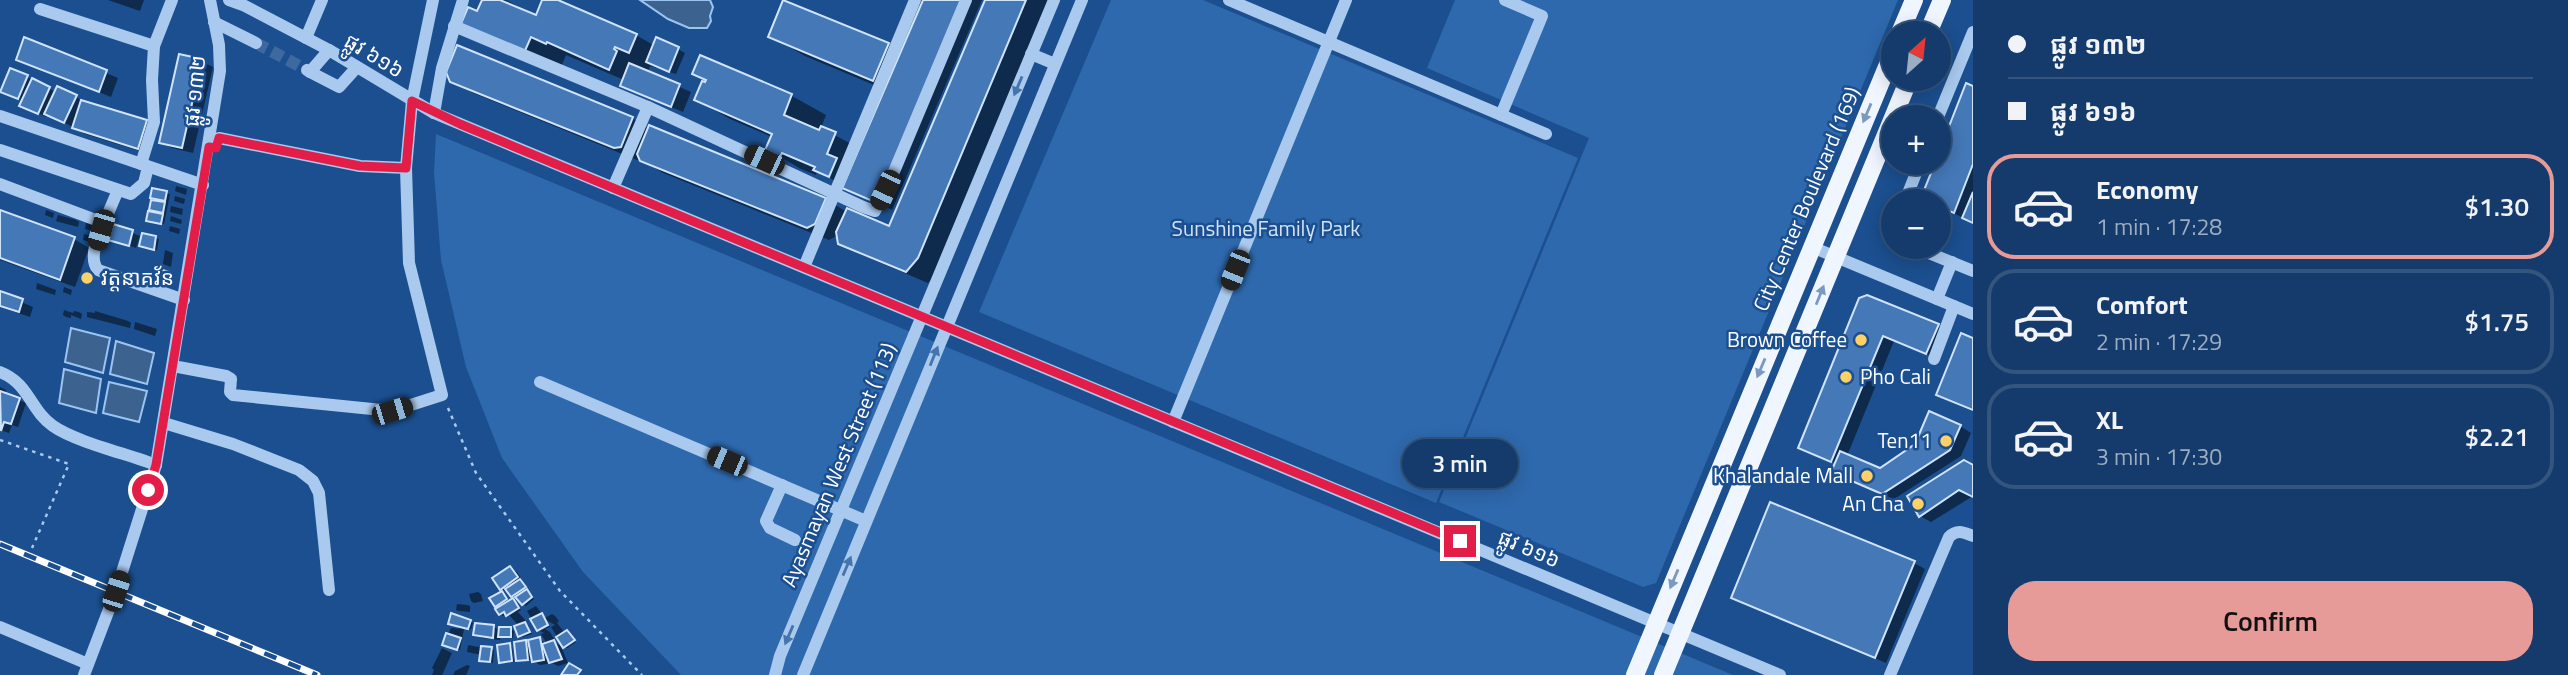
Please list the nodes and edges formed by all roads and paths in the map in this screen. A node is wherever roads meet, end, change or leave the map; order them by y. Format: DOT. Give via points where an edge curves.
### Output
graph roads {
  1 [pos="172,0"];
  2 [pos="210,0"];
  3 [pos="229,0"];
  4 [pos="322,0"];
  5 [pos="433,0"];
  6 [pos="463,0"];
  7 [pos="915,0"];
  8 [pos="966,0"];
  9 [pos="1054,0"];
  10 [pos="1082,0"];
  11 [pos="1229,0"];
  12 [pos="1346,0"];
  13 [pos="1506,0"];
  14 [pos="1914,0"];
  15 [pos="1942,0"];
  16 [pos="244,2"];
  17 [pos="40,9"];
  18 [pos="1905,21"];
  19 [pos="1933,21"];
  20 [pos="214,22"];
  21 [pos="454,26"];
  22 [pos="1973,32"];
  23 [pos="306,38"];
  24 [pos="1329,42"];
  25 [pos="256,43"];
  26 [pos="154,46"];
  27 [pos="329,50"];
  28 [pos="1031,54"];
  29 [pos="1055,64"];
  30 [pos="357,67"];
  31 [pos="1881,81"];
  32 [pos="1904,91"];
  33 [pos="412,101"];
  34 [pos="1943,105"];
  35 [pos="648,107"];
  36 [pos="434,113"];
  37 [pos="1501,115"];
  38 [pos="0,116"];
  39 [pos="212,126"];
  40 [pos="1546,134"];
  41 [pos="219,138"];
  42 [pos="209,147"];
  43 [pos="0,150"];
  44 [pos="144,165"];
  45 [pos="406,168"];
  46 [pos="0,184"];
  47 [pos="203,185"];
  48 [pos="613,188"];
  49 [pos="118,190"];
  50 [pos="834,192"];
  51 [pos="104,223"];
  52 [pos="1812,247"];
  53 [pos="1836,257"];
  54 [pos="1944,259"];
  55 [pos="1952,262"];
  56 [pos="804,267"];
  57 [pos="1973,271"];
  58 [pos="1937,299"];
  59 [pos="184,300"];
  60 [pos="1954,306"];
  61 [pos="1973,314"];
  62 [pos="922,317"];
  63 [pos="946,327"];
  64 [pos="1934,359"];
  65 [pos="173,366"];
  66 [pos="0,372"];
  67 [pos="540,382"];
  68 [pos="442,395"];
  69 [pos="1173,422"];
  70 [pos="164,423"];
  71 [pos="0,440"];
  72 [pos="156,465"];
  73 [pos="782,485"];
  74 [pos="841,510"];
  75 [pos="866,520"];
  76 [pos="1973,536"];
  77 [pos="795,540"];
  78 [pos="32,548"];
  79 [pos="329,590"];
  80 [pos="1656,623"];
  81 [pos="0,627"];
  82 [pos="1680,633"];
  83 [pos="86,669"];
  84 [pos="642,675"];
  85 [pos="775,675"];
  86 [pos="803,675"];
  87 [pos="1635,675"];
  88 [pos="1663,675"];
  89 [pos="1780,675"];
  90 [pos="1890,675"];
  1 -- 26 [label="street"];
  2 -- 20 [label="street, ផ្លូវ ១៣២"];
  3 -- 16 [label="street, ផ្លូវ ៦១៦"];
  4 -- 23 [label="street"];
  5 -- 33 [label="street"];
  6 -- 21 [label="street"];
  7 -- 50 [label="street"];
  8 -- 50 [label="street" via="878,207 875,211 863,208"];
  9 -- 28 [label="street, Ayasmayan West Street (113)"];
  10 -- 29 [label="street"];
  11 -- 24 [label="street"];
  12 -- 24 [label="street"];
  13 -- 37 [label="street" via="1542,16"];
  14 -- 18 [label="main road"];
  15 -- 19 [label="main road"];
  16 -- 23 [label="street, ផ្លូវ ៦១៦"];
  17 -- 26 [label="street"];
  20 -- 25 [label="street"];
  20 -- 39 [label="street, ផ្លូវ ១៣២" via="220,71"];
  21 -- 35 [label="street"];
  21 -- 36 [label="street"];
  22 -- 34 [label="street"];
  23 -- 27 [label="street, ផ្លូវ ៦១៦"];
  24 -- 37 [label="street"];
  24 -- 69 [label="street"];
  26 -- 44 [label="street" via="154,122"];
  27 -- 30 [label="street, ផ្លូវ ៦១៦"];
  27 -- 30 [label="street" via="308,71 339,88"];
  28 -- 29 [label="street"];
  28 -- 62 [label="street, Ayasmayan West Street (113), one-way"];
  29 -- 63 [label="street"];
  30 -- 33 [label="street, ផ្លូវ ៦១៦"];
  31 -- 52 [label="main road, City Center Boulevard (169), one-way"];
  32 -- 53 [label="main road"];
  33 -- 36 [label="street, ផ្លូវ ៦១៦"];
  33 -- 45 [label="street"];
  35 -- 48 [label="street"];
  35 -- 50 [label="street"];
  36 -- 48 [label="street, ផ្លូវ ៦១៦"];
  37 -- 40 [label="street"];
  38 -- 44 [label="street"];
  39 -- 41 [label="street" via="221,130"];
  39 -- 42 [label="street, ផ្លូវ ១៣២"];
  41 -- 42 [label="street" via="216,148"];
  41 -- 45 [label="street" via="360,166"];
  42 -- 47 [label="street, ផ្លូវ ១៣២"];
  43 -- 49 [label="street"];
  44 -- 47 [label="street"];
  44 -- 49 [label="street" via="144,183 137,191"];
  45 -- 68 [label="street" via="409,263"];
  46 -- 51 [label="street"];
  47 -- 59 [label="street, ផ្លូវ ១៣២"];
  48 -- 56 [label="street, ផ្លូវ ៦១៦"];
  49 -- 51 [label="street"];
  50 -- 56 [label="street"];
  51 -- 59 [label="street" via="94,254 98,270"];
  52 -- 53 [label="street"];
  52 -- 80 [label="main road, City Center Boulevard (169), one-way"];
  53 -- 58 [label="street"];
  82 -- 53 [label="main road, one-way"];
  54 -- 55 [label="street"];
  55 -- 57 [label="street"];
  55 -- 58 [label="street"];
  56 -- 62 [label="street, ផ្លូវ ៦១៦"];
  58 -- 60 [label="street"];
  59 -- 65 [label="street, ផ្លូវ ១៣២"];
  60 -- 61 [label="street"];
  60 -- 64 [label="street"];
  62 -- 63 [label="street, ផ្លូវ ៦១៦"];
  62 -- 74 [label="street, Ayasmayan West Street (113)"];
  63 -- 69 [label="street, ផ្លូវ ៦១៦"];
  75 -- 63 [label="street, one-way"];
  65 -- 68 [label="street" via="226,376 233,395 392,411"];
  65 -- 70 [label="street, ផ្លូវ ១៣២"];
  66 -- 72 [label="street" via="23,386 53,426"];
  67 -- 73 [label="street"];
  68 -- 84 [label="path" via="476,473 553,580"];
  69 -- 80 [label="street, ផ្លូវ ៦១៦"];
  70 -- 72 [label="street, ផ្លូវ ១៣២"];
  70 -- 79 [label="street" via="233,444 299,470 313,481 319,493"];
  71 -- 78 [label="path" via="69,464"];
  72 -- 83 [label="street, ផ្លូវ ១៣២"];
  73 -- 74 [label="street"];
  73 -- 77 [label="street" via="766,520 770,528"];
  74 -- 75 [label="street"];
  74 -- 85 [label="street, Ayasmayan West Street (113), one-way"];
  86 -- 75 [label="street, one-way"];
  76 -- 90 [label="street" via="1961,531 1949,537"];
  80 -- 82 [label="street, ផ្លូវ ៦១៦"];
  80 -- 87 [label="main road, City Center Boulevard (169)"];
  81 -- 83 [label="street"];
  82 -- 88 [label="main road"];
  82 -- 89 [label="street, ផ្លូវ ៦១៦"];
}
